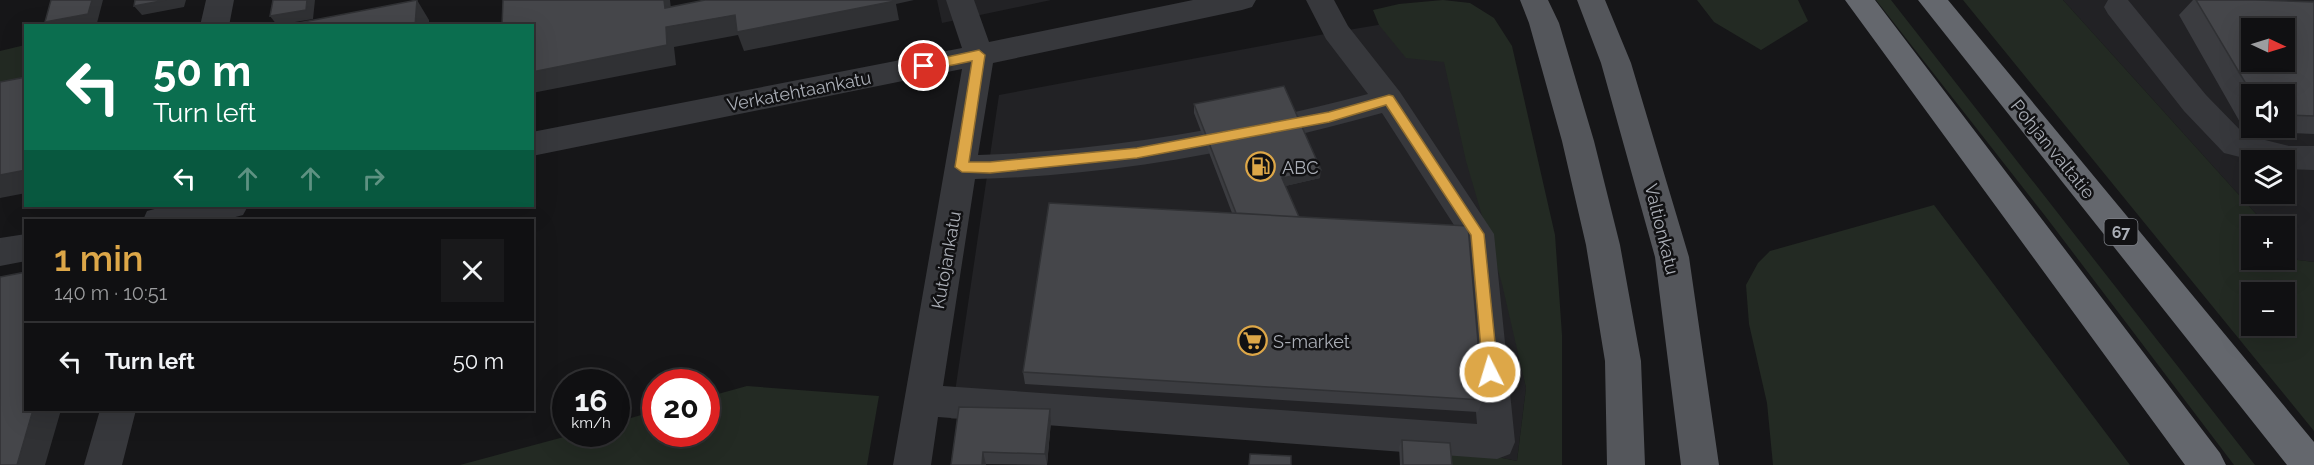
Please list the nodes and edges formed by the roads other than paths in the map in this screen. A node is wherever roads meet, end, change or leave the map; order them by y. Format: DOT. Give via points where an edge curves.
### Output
graph roads {
  1 [pos="220,0"];
  2 [pos="960,0"];
  3 [pos="1242,0"];
  4 [pos="1320,0"];
  5 [pos="1534,0"];
  6 [pos="1591,0"];
  7 [pos="1858,0"];
  8 [pos="1932,0"];
  9 [pos="2118,7"];
  10 [pos="214,24"];
  11 [pos="979,55"];
  12 [pos="1389,100"];
  13 [pos="534,144"];
  14 [pos="2314,158"];
  15 [pos="962,167"];
  16 [pos="225,207"];
  17 [pos="166,216"];
  18 [pos="24,247"];
  19 [pos="0,252"];
  20 [pos="923,400"];
  21 [pos="118,411"];
  22 [pos="103,465"];
  23 [pos="912,465"];
  24 [pos="1626,465"];
  25 [pos="1700,465"];
  26 [pos="2207,465"];
  27 [pos="2310,465"];
  1 -- 10 [label="street"];
  2 -- 11 [label="street"];
  3 -- 11 [label="street, Verkatehtaankatu"];
  4 -- 12 [label="street" via="1336,32"];
  5 -- 24 [label="main road" via="1572,119 1603,244 1623,361"];
  6 -- 25 [label="main road, Valtionkatu" via="1616,63 1672,257"];
  7 -- 26 [label="highway"];
  8 -- 27 [label="highway, Pohjan valtatie / 67"];
  9 -- 14 [label="street" via="2195,103 2235,144 2289,158"];
  11 -- 13 [label="street, Verkatehtaankatu"];
  11 -- 15 [label="street, Kutojankatu"];
  12 -- 15 [label="street" via="1329,117 1137,153 990,168"];
  12 -- 20 [label="street" via="1477,234 1497,442"];
  15 -- 20 [label="street, Kutojankatu"];
  16 -- 17 [label="street"];
  18 -- 19 [label="street"];
  20 -- 23 [label="street, Kutojankatu"];
  21 -- 22 [label="street"];
}
